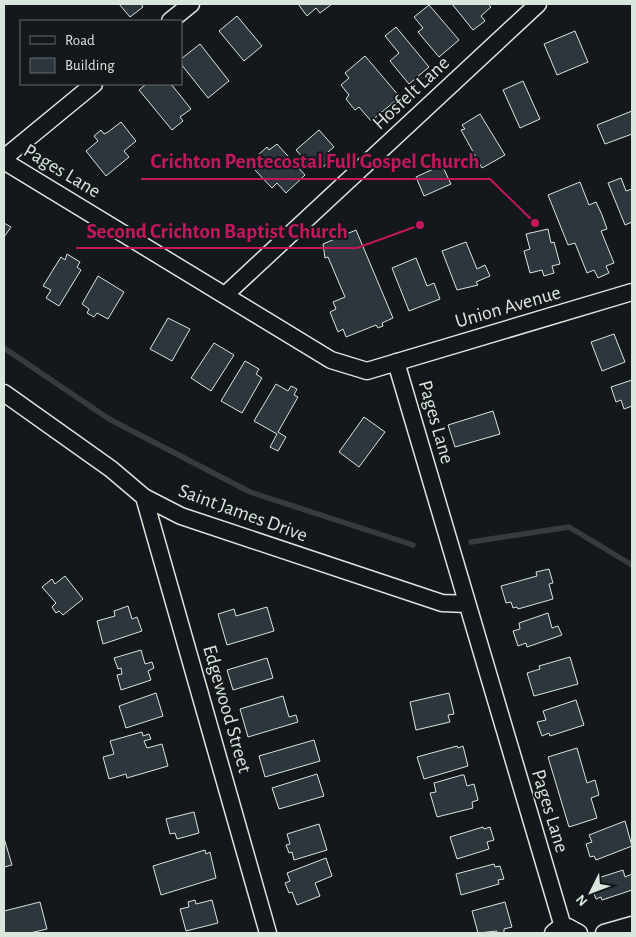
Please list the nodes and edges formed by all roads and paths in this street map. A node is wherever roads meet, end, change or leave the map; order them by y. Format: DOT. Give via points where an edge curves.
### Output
graph roads {
  1 [pos="191,4"];
  2 [pos="538,4"];
  3 [pos="171,20"];
  4 [pos="93,85"];
  5 [pos="4,159"];
  6 [pos="632,292"];
  7 [pos="225,295"];
  8 [pos="396,362"];
  9 [pos="4,393"];
  10 [pos="144,497"];
  11 [pos="467,604"];
  12 [pos="632,924"];
  13 [pos="558,930"];
  14 [pos="268,933"];
  15 [pos="579,933"];
  16 [pos="604,933"];
  1 -- 3 [label="street"];
  2 -- 7 [label="street, Hosfelt Lane"];
  4 -- 5 [label="street"];
  5 -- 7 [label="street, Pages Lane"];
  6 -- 8 [label="street, Union Avenue"];
  7 -- 8 [label="street, Pages Lane" via="331,360 367,370"];
  8 -- 11 [label="street, Pages Lane"];
  9 -- 10 [label="street, Saint James Drive" via="111,469"];
  10 -- 11 [label="street, Saint James Drive" via="211,528 442,603"];
  10 -- 14 [label="street, Edgewood Street"];
  11 -- 13 [label="street, Pages Lane"];
  12 -- 16 [label="street"];
  13 -- 15 [label="street" via="573,928"];
}
